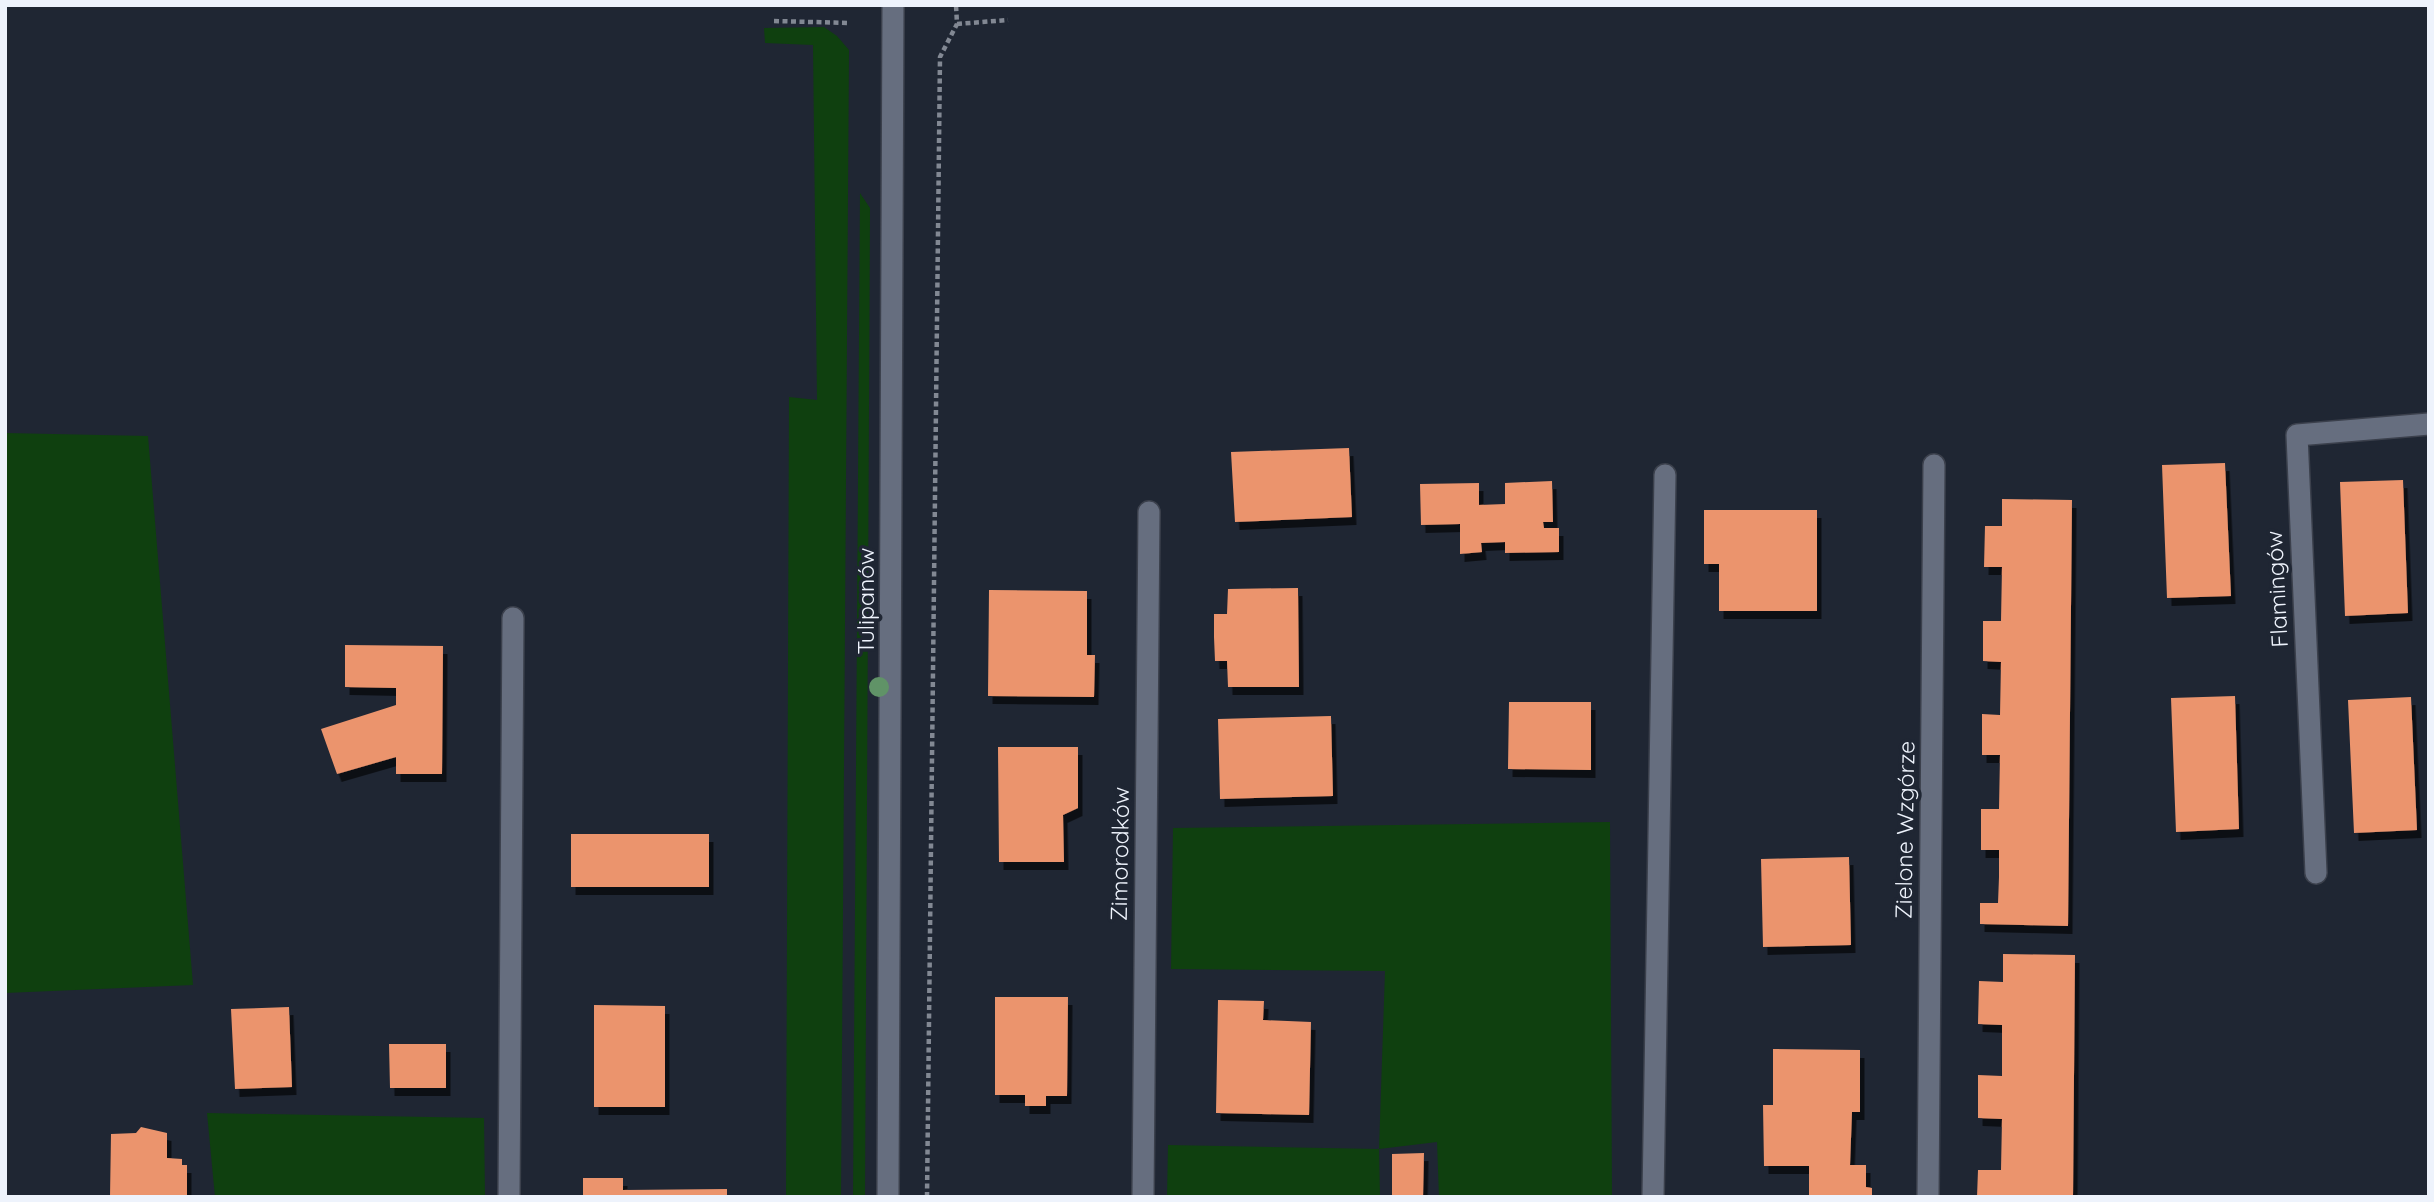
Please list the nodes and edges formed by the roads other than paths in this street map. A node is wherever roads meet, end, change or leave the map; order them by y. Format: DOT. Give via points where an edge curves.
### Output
graph roads {
  1 [pos="893,5"];
  2 [pos="2429,424"];
  3 [pos="1934,465"];
  4 [pos="1665,475"];
  5 [pos="1149,512"];
  6 [pos="513,618"];
  7 [pos="2316,873"];
  8 [pos="509,1197"];
  9 [pos="887,1197"];
  10 [pos="1143,1197"];
  11 [pos="1653,1197"];
  12 [pos="1928,1197"];
  1 -- 9 [label="street, Tulipanów"];
  2 -- 7 [label="street, Flamingów" via="2297,435"];
  3 -- 12 [label="street, Zielone Wzgórze"];
  4 -- 11 [label="street"];
  5 -- 10 [label="street, Zimorodków"];
  6 -- 8 [label="street"];
}
